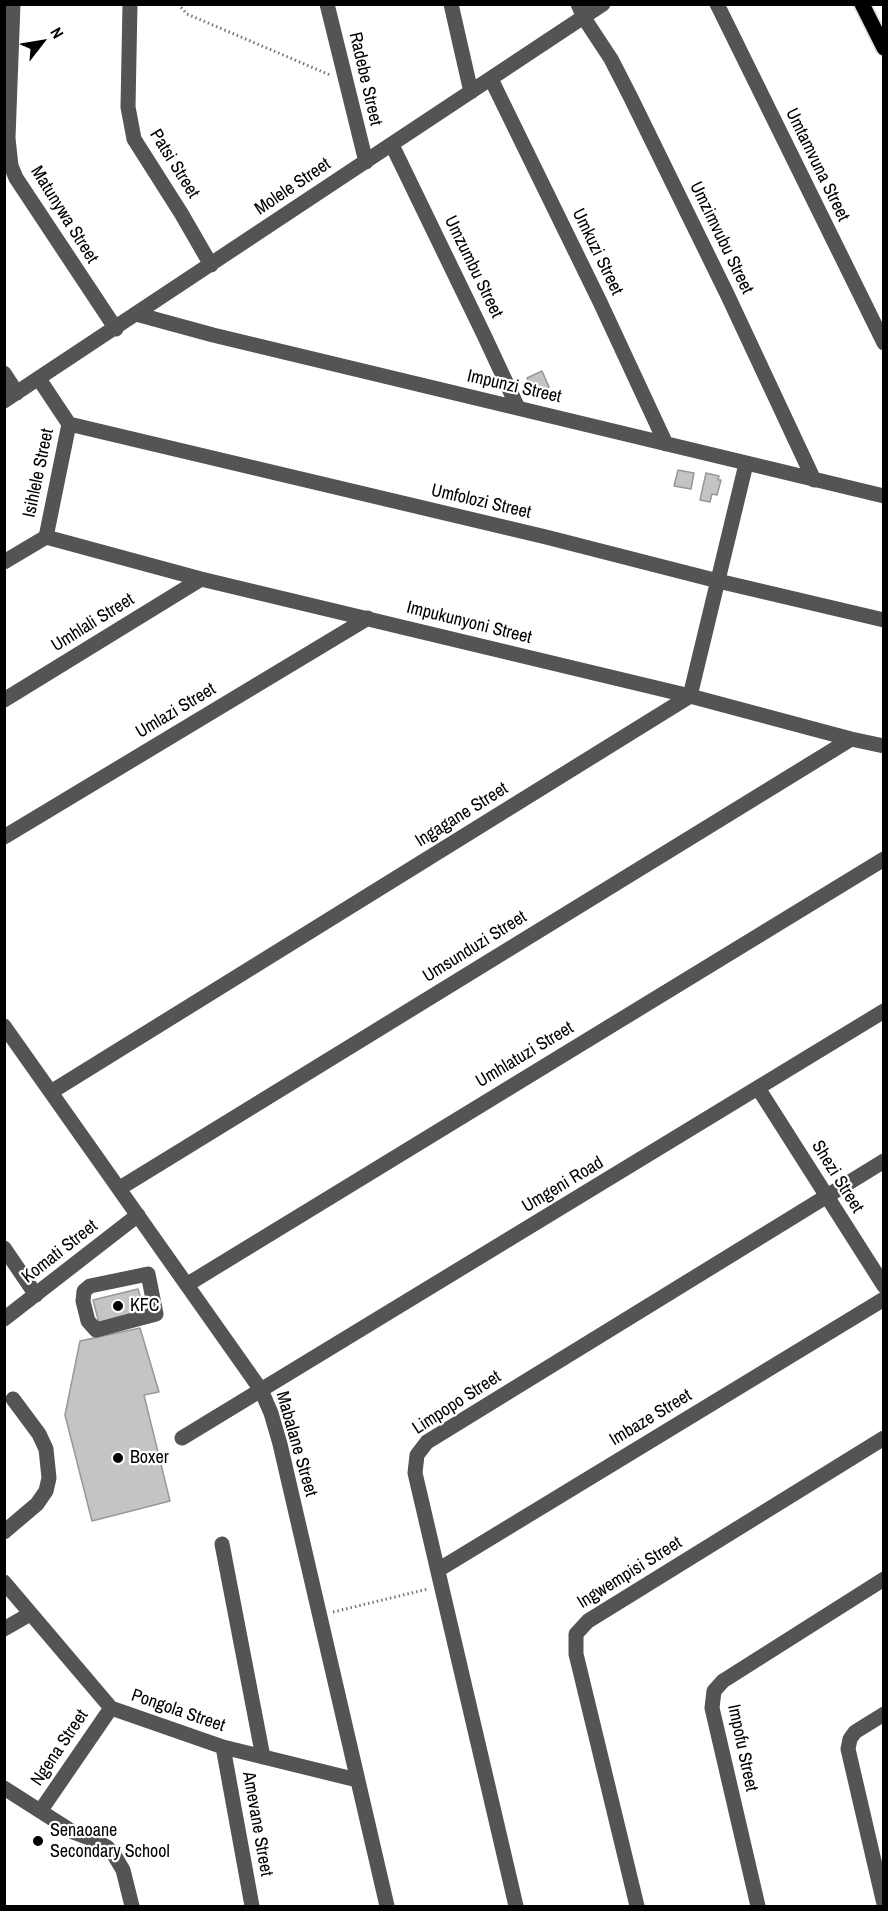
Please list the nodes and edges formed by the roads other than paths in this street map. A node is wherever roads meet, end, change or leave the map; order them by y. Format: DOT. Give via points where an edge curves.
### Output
graph roads {
  1 [pos="13,4"];
  2 [pos="130,4"];
  3 [pos="327,4"];
  4 [pos="451,4"];
  5 [pos="603,4"];
  6 [pos="717,4"];
  7 [pos="862,4"];
  8 [pos="581,11"];
  9 [pos="884,48"];
  10 [pos="491,79"];
  11 [pos="471,92"];
  12 [pos="392,145"];
  13 [pos="366,162"];
  14 [pos="211,265"];
  15 [pos="136,314"];
  16 [pos="116,329"];
  17 [pos="884,343"];
  18 [pos="4,373"];
  19 [pos="39,379"];
  20 [pos="11,397"];
  21 [pos="518,408"];
  22 [pos="69,424"];
  23 [pos="666,444"];
  24 [pos="746,464"];
  25 [pos="814,480"];
  26 [pos="884,496"];
  27 [pos="46,537"];
  28 [pos="4,562"];
  29 [pos="201,579"];
  30 [pos="718,581"];
  31 [pos="369,618"];
  32 [pos="884,620"];
  33 [pos="690,696"];
  34 [pos="4,700"];
  35 [pos="850,739"];
  36 [pos="884,746"];
  37 [pos="4,837"];
  38 [pos="884,859"];
  39 [pos="884,1011"];
  40 [pos="4,1026"];
  41 [pos="758,1088"];
  42 [pos="51,1092"];
  43 [pos="884,1161"];
  44 [pos="120,1188"];
  45 [pos="826,1196"];
  46 [pos="138,1215"];
  47 [pos="4,1248"];
  48 [pos="188,1284"];
  49 [pos="884,1286"];
  50 [pos="36,1295"];
  51 [pos="884,1299"];
  52 [pos="156,1314"];
  53 [pos="4,1319"];
  54 [pos="261,1390"];
  55 [pos="13,1399"];
  56 [pos="182,1438"];
  57 [pos="884,1438"];
  58 [pos="4,1532"];
  59 [pos="222,1545"];
  60 [pos="438,1570"];
  61 [pos="884,1579"];
  62 [pos="4,1582"];
  63 [pos="30,1614"];
  64 [pos="4,1629"];
  65 [pos="111,1708"];
  66 [pos="884,1714"];
  67 [pos="223,1747"];
  68 [pos="263,1757"];
  69 [pos="357,1780"];
  70 [pos="4,1788"];
  71 [pos="41,1810"];
  72 [pos="884,1904"];
  73 [pos="132,1906"];
  74 [pos="252,1906"];
  75 [pos="387,1906"];
  76 [pos="516,1906"];
  77 [pos="637,1906"];
  78 [pos="758,1906"];
  1 -- 16 [label="street, Matunywa Street" via="8,138 11,166"];
  2 -- 14 [label="street, Patsi Street" via="128,107 134,139"];
  3 -- 13 [label="street, Radebe Street"];
  4 -- 11 [label="street"];
  5 -- 8 [label="street, Molele Street"];
  6 -- 17 [label="street, Umtamvuna Street"];
  7 -- 9 [label="main road"];
  8 -- 10 [label="street, Molele Street"];
  8 -- 25 [label="street, Umzimvubu Street" via="635,106"];
  10 -- 11 [label="street, Molele Street"];
  10 -- 23 [label="street, Umkuzi Street"];
  11 -- 12 [label="street, Molele Street"];
  12 -- 13 [label="street, Molele Street"];
  12 -- 21 [label="street, Umzumbu Street"];
  13 -- 14 [label="street, Molele Street"];
  14 -- 15 [label="street, Molele Street"];
  15 -- 16 [label="street, Molele Street"];
  15 -- 21 [label="street, Impunzi Street"];
  16 -- 19 [label="street, Molele Street"];
  18 -- 20 [label="street"];
  19 -- 20 [label="street, Molele Street"];
  19 -- 22 [label="street, Isihlele Street"];
  21 -- 23 [label="street, Impunzi Street"];
  22 -- 27 [label="street, Isihlele Street"];
  22 -- 30 [label="street, Umfolozi Street"];
  23 -- 24 [label="street, Impunzi Street"];
  24 -- 25 [label="street, Impunzi Street"];
  24 -- 30 [label="street"];
  25 -- 26 [label="street, Impunzi Street"];
  27 -- 28 [label="street, Isihlele Street"];
  27 -- 29 [label="street, Impukunyoni Street"];
  29 -- 31 [label="street, Impukunyoni Street"];
  29 -- 34 [label="street, Umhlali Street"];
  30 -- 32 [label="street, Umfolozi Street"];
  30 -- 33 [label="street"];
  31 -- 33 [label="street, Impukunyoni Street"];
  31 -- 37 [label="street, Umlazi Street"];
  33 -- 35 [label="street, Impukunyoni Street"];
  33 -- 42 [label="street, Ingagane Street"];
  35 -- 36 [label="street, Impukunyoni Street"];
  35 -- 44 [label="street, Umsunduzi Street"];
  38 -- 48 [label="street, Umhlatuzi Street"];
  39 -- 41 [label="street, Umgeni Road"];
  40 -- 42 [label="street, Mabalane Street"];
  41 -- 45 [label="street, Shezi Street"];
  41 -- 54 [label="street, Umgeni Road"];
  42 -- 44 [label="street, Mabalane Street"];
  43 -- 45 [label="street, Limpopo Street"];
  44 -- 46 [label="street, Mabalane Street"];
  45 -- 49 [label="street, Shezi Street"];
  45 -- 60 [label="street, Limpopo Street" via="424,1445 415,1468"];
  46 -- 48 [label="street, Mabalane Street"];
  46 -- 50 [label="street, Komati Street"];
  47 -- 50 [label="street"];
  48 -- 54 [label="street, Mabalane Street"];
  50 -- 53 [label="street, Komati Street"];
  51 -- 60 [label="street, Imbaze Street"];
  52 -- 52 [label="street" via="96,1330 88,1321 84,1291 90,1286 148,1274"];
  54 -- 56 [label="street, Umgeni Road"];
  54 -- 69 [label="street, Mabalane Street" via="280,1444"];
  55 -- 58 [label="street" via="46,1449 49,1478 37,1503"];
  57 -- 77 [label="street, Ingwempisi Street" via="588,1621 576,1634 576,1654"];
  59 -- 68 [label="street"];
  60 -- 76 [label="street, Limpopo Street"];
  61 -- 78 [label="street, Impofu Street" via="723,1681 712,1696"];
  62 -- 63 [label="street, Pongola Street"];
  63 -- 64 [label="street"];
  63 -- 65 [label="street, Pongola Street"];
  65 -- 67 [label="street, Pongola Street"];
  65 -- 71 [label="street, Ngena Street"];
  66 -- 72 [label="street" via="855,1732 848,1749"];
  67 -- 68 [label="street, Pongola Street"];
  67 -- 74 [label="street, Amevane Street"];
  68 -- 69 [label="street, Pongola Street"];
  69 -- 75 [label="street, Mabalane Street"];
  70 -- 71 [label="street"];
  71 -- 73 [label="street" via="113,1853 123,1869"];
}
